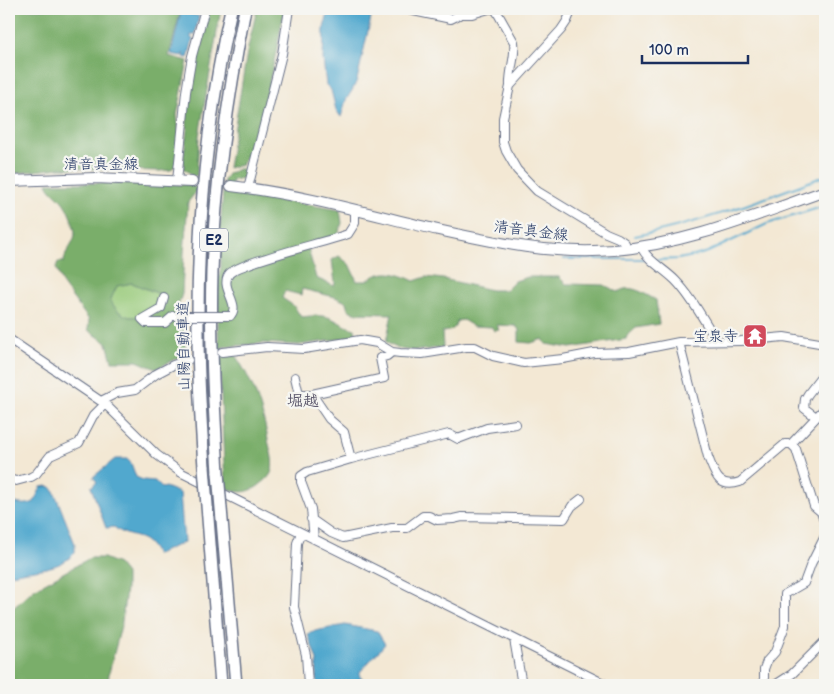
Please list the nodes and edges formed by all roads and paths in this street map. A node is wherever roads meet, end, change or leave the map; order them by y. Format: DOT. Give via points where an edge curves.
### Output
graph roads {
  1 [pos="205,9"];
  2 [pos="231,9"];
  3 [pos="245,9"];
  4 [pos="289,9"];
  5 [pos="404,9"];
  6 [pos="489,9"];
  7 [pos="572,9"];
  8 [pos="510,86"];
  9 [pos="9,180"];
  10 [pos="177,181"];
  11 [pos="192,182"];
  12 [pos="231,186"];
  13 [pos="248,188"];
  14 [pos="825,191"];
  15 [pos="355,210"];
  16 [pos="626,249"];
  17 [pos="646,255"];
  18 [pos="164,298"];
  19 [pos="9,339"];
  20 [pos="717,340"];
  21 [pos="679,342"];
  22 [pos="825,344"];
  23 [pos="222,352"];
  24 [pos="392,352"];
  25 [pos="188,360"];
  26 [pos="825,372"];
  27 [pos="296,377"];
  28 [pos="312,394"];
  29 [pos="103,403"];
  30 [pos="825,408"];
  31 [pos="816,417"];
  32 [pos="516,424"];
  33 [pos="792,444"];
  34 [pos="351,459"];
  35 [pos="9,479"];
  36 [pos="582,499"];
  37 [pos="823,512"];
  38 [pos="311,519"];
  39 [pos="825,524"];
  40 [pos="301,533"];
  41 [pos="825,536"];
  42 [pos="314,539"];
  43 [pos="514,639"];
  44 [pos="825,640"];
  45 [pos="221,685"];
  46 [pos="236,685"];
  47 [pos="308,685"];
  48 [pos="522,685"];
  49 [pos="607,685"];
  50 [pos="764,685"];
  51 [pos="775,685"];
  1 -- 10 [label="street" via="186,92"];
  2 -- 45 [label="highway, 山陽自動車道 / E2, bridge" via="212,116 200,223 198,334 204,467"];
  3 -- 46 [label="highway, 山陽自動車道 / E2, bridge" via="224,129 215,224 212,334 218,473"];
  4 -- 13 [label="street" via="282,54"];
  5 -- 6 [label="street" via="451,19"];
  6 -- 8 [label="street" via="497,12 514,42"];
  7 -- 8 [label="street" via="561,30"];
  8 -- 16 [label="street" via="502,132 506,151 517,170 537,191 618,238"];
  9 -- 10 [label="main road, 清音真金線" via="95,178"];
  10 -- 11 [label="main road, 清音真金線"];
  12 -- 13 [label="main road, 清音真金線"];
  13 -- 15 [label="main road, 清音真金線"];
  14 -- 17 [label="main road, 清音真金線"];
  15 -- 16 [label="main road, 清音真金線" via="518,247 575,251"];
  15 -- 18 [label="street, bridge" via="355,223 348,234 249,263 230,272 227,286 235,308 230,316 173,316 165,323 146,323 142,319 161,308"];
  16 -- 17 [label="main road, 清音真金線"];
  17 -- 20 [label="street" via="682,288"];
  19 -- 29 [label="street"];
  20 -- 21 [label="street"];
  20 -- 22 [label="street" via="784,337"];
  21 -- 24 [label="street" via="629,352 594,352 563,359 524,362 466,346 422,354"];
  21 -- 33 [label="street" via="708,457 720,480 730,484 740,482 785,444"];
  23 -- 24 [label="street" via="267,347 304,349 360,340 377,342"];
  24 -- 28 [label="street" via="380,358 384,378"];
  25 -- 29 [label="street" via="156,374 140,388 117,393"];
  26 -- 31 [label="street" via="805,399 804,408"];
  27 -- 28 [label="street" via="299,394"];
  28 -- 34 [label="street" via="329,419 344,432"];
  29 -- 35 [label="street" via="79,443 50,456 31,477 16,481"];
  29 -- 40 [label="street" via="168,464"];
  30 -- 31 [label="street"];
  31 -- 33 [label="street"];
  32 -- 34 [label="street" via="487,428 458,439 449,434"];
  33 -- 37 [label="street" via="814,506"];
  34 -- 38 [label="street" via="301,476"];
  36 -- 38 [label="street" via="572,506 564,519 462,517 437,520 423,516 407,528 344,538"];
  37 -- 39 [label="street"];
  38 -- 42 [label="street"];
  40 -- 42 [label="street"];
  40 -- 47 [label="street" via="297,544 294,607 306,655"];
  41 -- 50 [label="street" via="804,583 785,594 785,626 775,652 764,668"];
  42 -- 43 [label="street"];
  43 -- 48 [label="street"];
  43 -- 49 [label="street"];
  44 -- 51 [label="street" via="798,668"];
}
